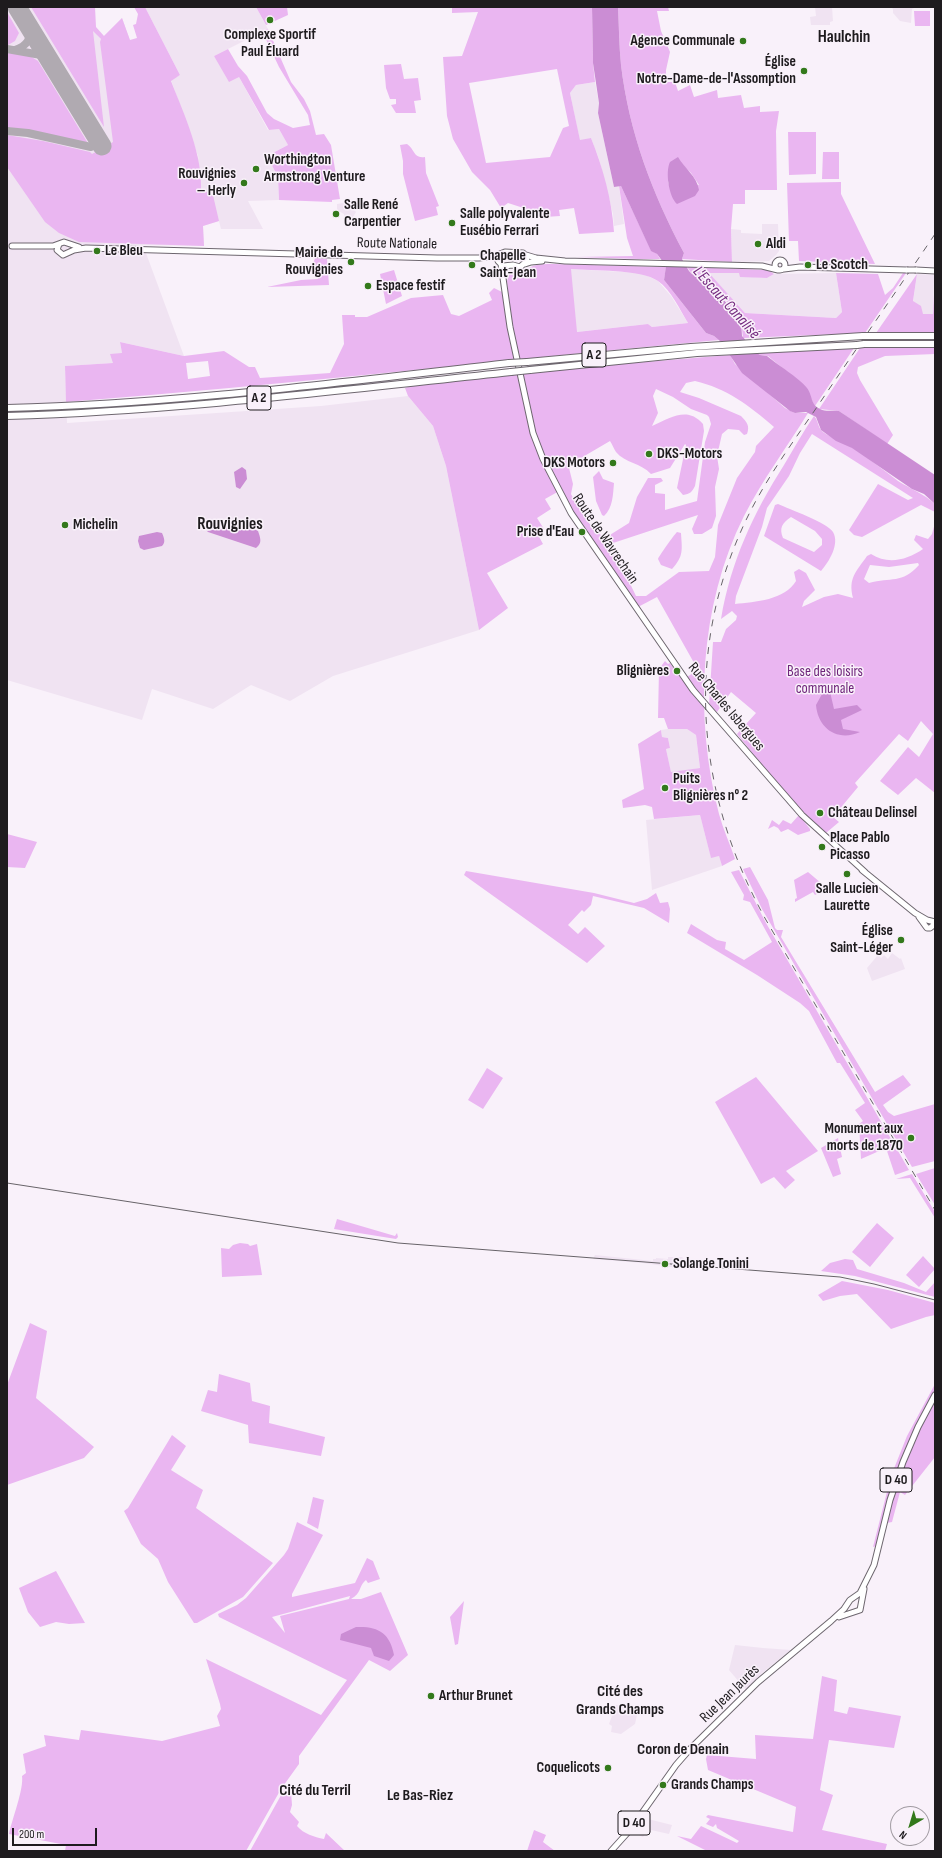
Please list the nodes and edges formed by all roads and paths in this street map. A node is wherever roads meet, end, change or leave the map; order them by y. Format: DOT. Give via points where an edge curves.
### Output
graph roads {
  1 [pos="59,244"];
  2 [pos="69,244"];
  3 [pos="9,246"];
  4 [pos="86,248"];
  5 [pos="57,250"];
  6 [pos="69,252"];
  7 [pos="500,254"];
  8 [pos="526,255"];
  9 [pos="479,258"];
  10 [pos="565,261"];
  11 [pos="776,262"];
  12 [pos="500,263"];
  13 [pos="785,263"];
  14 [pos="525,264"];
  15 [pos="508,266"];
  16 [pos="762,266"];
  17 [pos="800,267"];
  18 [pos="784,269"];
  19 [pos="778,270"];
  20 [pos="935,271"];
  21 [pos="504,286"];
  22 [pos="935,336"];
  23 [pos="935,344"];
  24 [pos="7,405"];
  25 [pos="40,407"];
  26 [pos="7,408"];
  27 [pos="7,416"];
  28 [pos="637,609"];
  29 [pos="916,913"];
  30 [pos="934,923"];
  31 [pos="935,1394"];
  32 [pos="868,1580"];
  33 [pos="854,1598"];
  34 [pos="861,1603"];
  35 [pos="848,1604"];
  36 [pos="852,1611"];
  37 [pos="831,1621"];
  38 [pos="611,1851"];
  1 -- 2 [label="main road"];
  1 -- 3 [label="main road"];
  1 -- 5 [label="main road"];
  2 -- 4 [label="main road"];
  2 -- 6 [label="main road"];
  3 -- 5 [label="main road"];
  4 -- 6 [label="main road, Route Nationale"];
  4 -- 9 [label="main road, Route Nationale"];
  5 -- 6 [label="main road" via="62,255"];
  7 -- 8 [label="main road, Route Nationale" via="520,252"];
  7 -- 9 [label="main road, Route Nationale"];
  7 -- 12 [label="main road, Route de Wavrechain"];
  8 -- 10 [label="main road, Route Nationale"];
  8 -- 14 [label="main road"];
  9 -- 12 [label="main road, Route Nationale"];
  10 -- 14 [label="main road"];
  10 -- 16 [label="main road"];
  11 -- 13 [label="main road" via="780,260"];
  11 -- 16 [label="main road"];
  11 -- 19 [label="main road" via="775,267"];
  12 -- 15 [label="main road, Route Nationale"];
  12 -- 21 [label="main road, Route de Wavrechain"];
  13 -- 17 [label="main road"];
  13 -- 18 [label="main road"];
  14 -- 15 [label="main road" via="520,267 513,264"];
  15 -- 21 [label="main road, Route de Wavrechain"];
  16 -- 19 [label="main road"];
  17 -- 18 [label="main road"];
  17 -- 20 [label="main road, bridge"];
  18 -- 19 [label="main road"];
  21 -- 28 [label="main road, Route de Wavrechain" via="511,334 535,439 543,460 573,516"];
  22 -- 25 [label="highway, A 2, bridge" via="862,336 691,347 509,363 199,396"];
  23 -- 27 [label="highway, A 2, bridge" via="781,347 697,353 205,404"];
  24 -- 25 [label="highway"];
  25 -- 26 [label="highway, A 2"];
  28 -- 29 [label="main road, Rue Charles Isbergues" via="692,688 802,815 865,872"];
  29 -- 30 [label="main road, Rue Charles Isbergues"];
  29 -- 30 [label="main road, Rue Charles Isbergues" via="925,925 926,922"];
  31 -- 32 [label="main road, D 40" via="902,1462"];
  32 -- 33 [label="main road, D 40"];
  32 -- 34 [label="main road, D 40"];
  33 -- 34 [label="main road"];
  33 -- 35 [label="main road, D 40" via="849,1600"];
  34 -- 36 [label="main road, D 40" via="860,1610"];
  35 -- 36 [label="main road"];
  35 -- 37 [label="main road, D 40"];
  36 -- 37 [label="main road, D 40"];
  37 -- 38 [label="main road, Rue Jean Jaurès / D 40" via="758,1682 680,1759 630,1830"];
}
